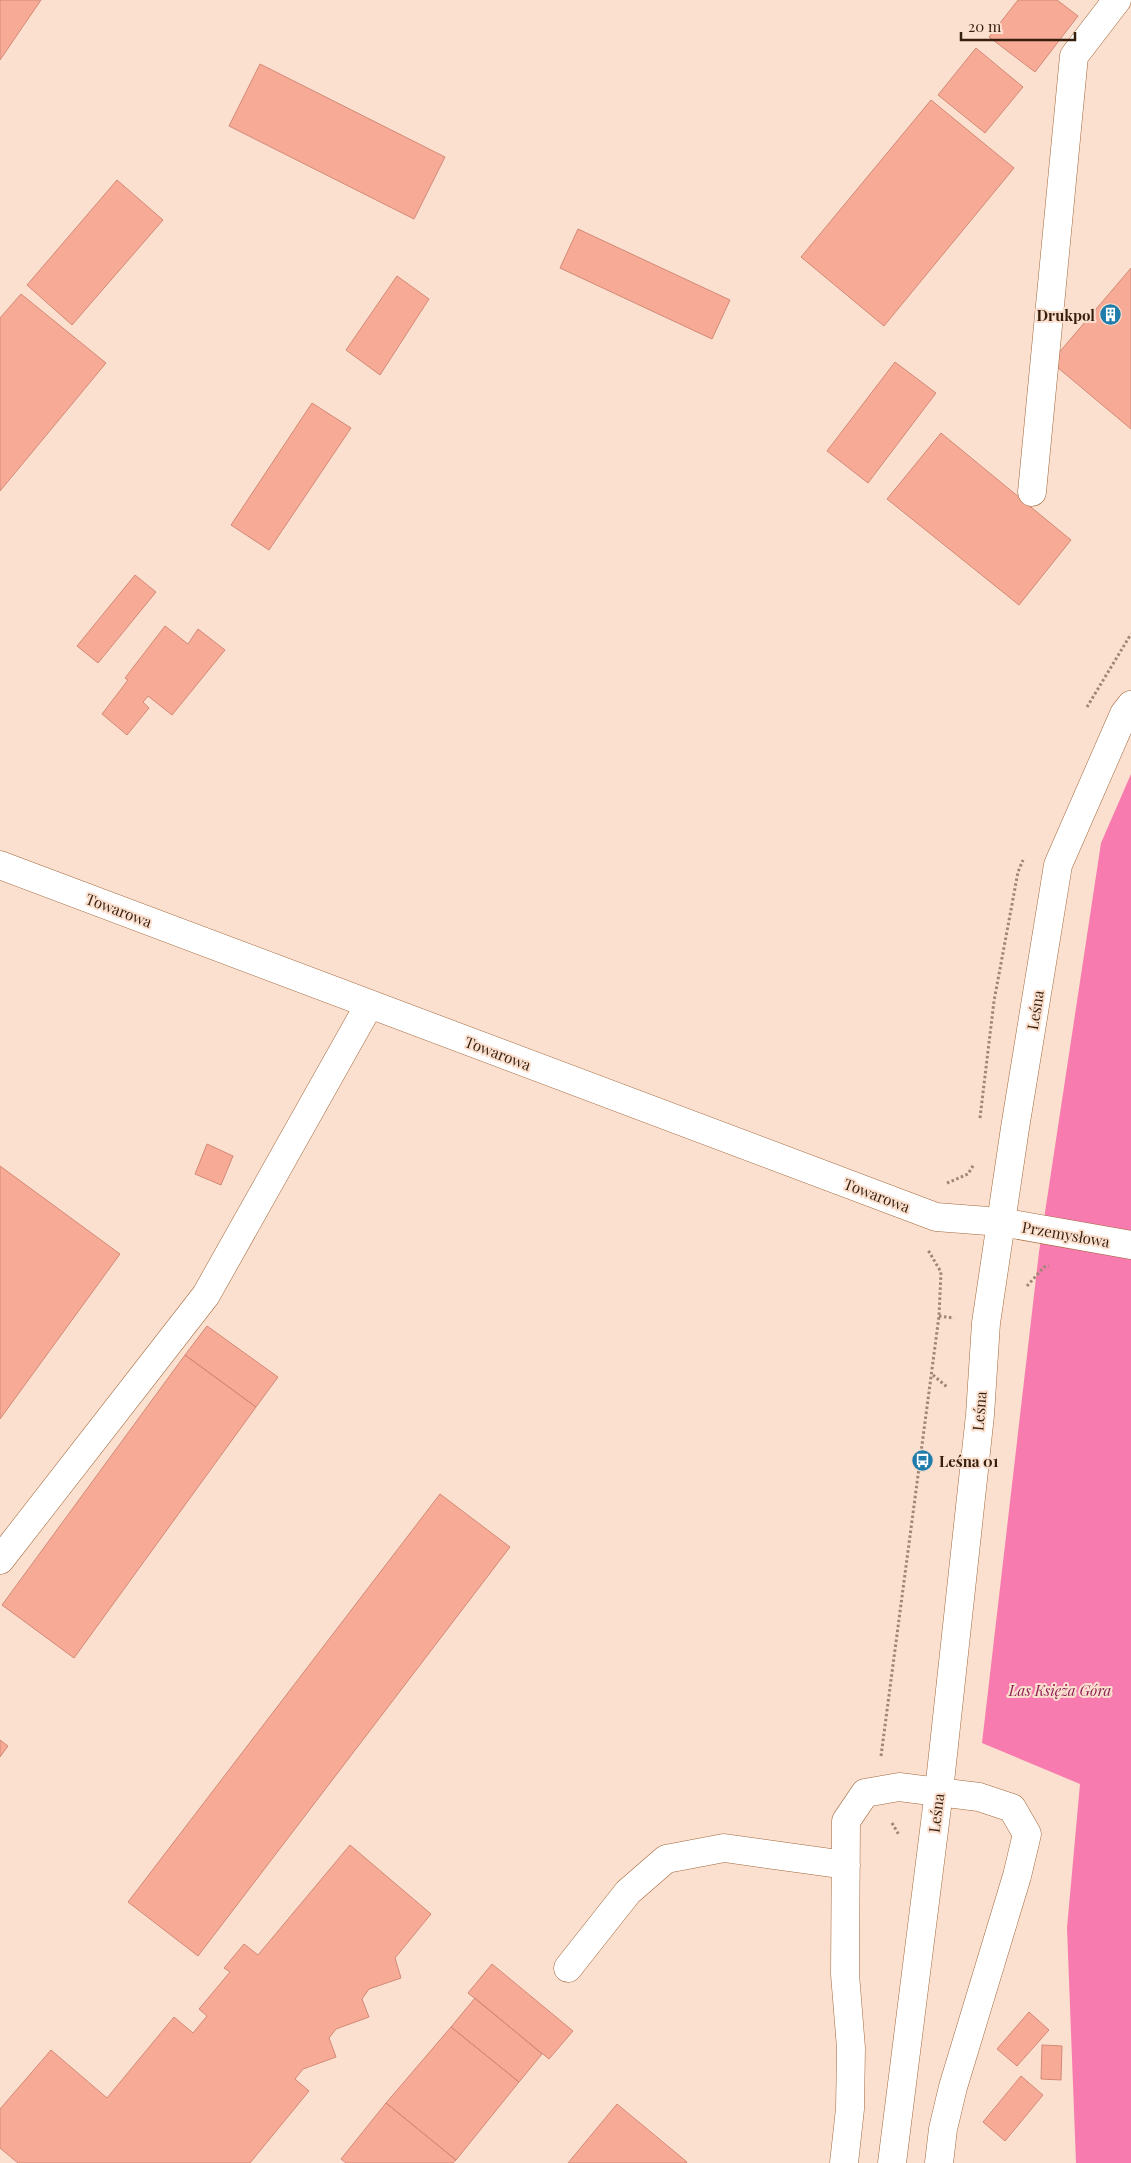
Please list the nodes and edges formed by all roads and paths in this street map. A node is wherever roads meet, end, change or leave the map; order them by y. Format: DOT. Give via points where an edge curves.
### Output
graph roads {
  1 [pos="1118,0"];
  2 [pos="1032,492"];
  3 [pos="1131,705"];
  4 [pos="0,865"];
  5 [pos="369,1005"];
  6 [pos="974,1163"];
  7 [pos="944,1185"];
  8 [pos="1000,1222"];
  9 [pos="929,1245"];
  10 [pos="1131,1245"];
  11 [pos="1051,1265"];
  12 [pos="1024,1289"];
  13 [pos="939,1316"];
  14 [pos="954,1318"];
  15 [pos="0,1560"];
  16 [pos="876,1791"];
  17 [pos="939,1791"];
  18 [pos="846,1865"];
  19 [pos="568,1968"];
  20 [pos="844,2163"];
  21 [pos="892,2163"];
  22 [pos="939,2163"];
  1 -- 2 [label="street" via="1074,56"];
  3 -- 8 [label="street, Leśna" via="1124,714 1058,865"];
  4 -- 5 [label="street, Towarowa"];
  5 -- 8 [label="street, Towarowa" via="936,1217"];
  5 -- 15 [label="street" via="206,1295"];
  6 -- 7 [label="path" via="968,1174"];
  8 -- 10 [label="street, Przemysłowa"];
  8 -- 17 [label="street, Leśna" via="986,1324 980,1415"];
  9 -- 13 [label="path" via="928,1250 941,1272"];
  11 -- 12 [label="path" via="1044,1267"];
  13 -- 14 [label="path"];
  13 -- 16 [label="path"];
  16 -- 17 [label="street" via="899,1787"];
  16 -- 18 [label="street" via="865,1793 846,1821"];
  17 -- 21 [label="street, Leśna"];
  17 -- 22 [label="street" via="979,1797 1012,1808 1027,1834 953,2087"];
  18 -- 19 [label="street" via="724,1848 666,1859 628,1892"];
  18 -- 20 [label="street" via="845,1974 851,2057"];
}
